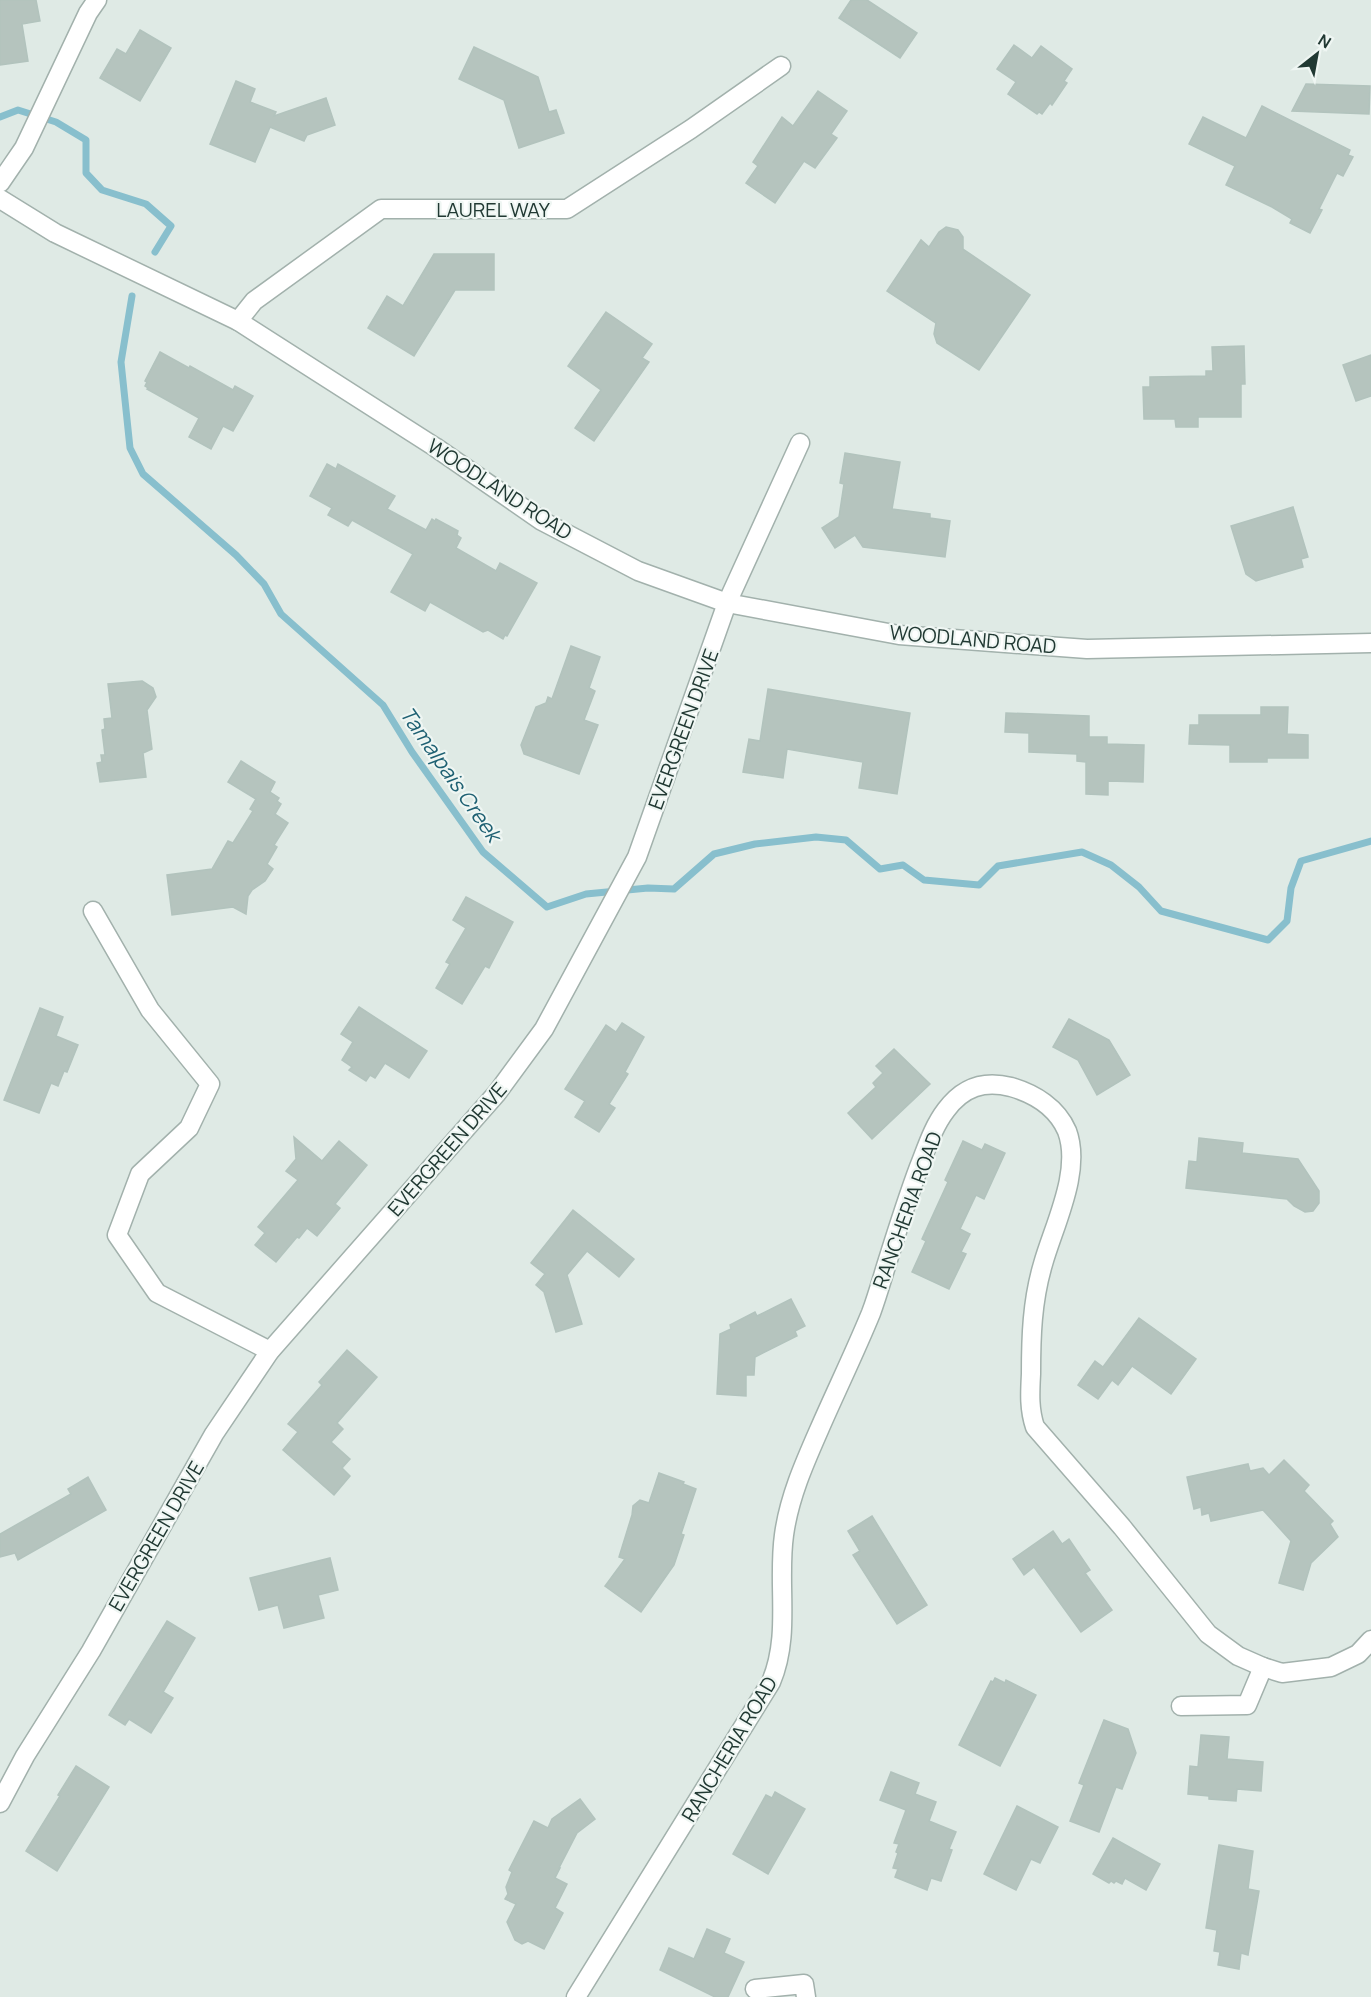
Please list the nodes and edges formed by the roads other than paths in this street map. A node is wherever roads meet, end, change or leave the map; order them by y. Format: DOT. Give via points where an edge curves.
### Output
graph roads {
  1 [pos="97,0"];
  2 [pos="781,66"];
  3 [pos="0,183"];
  4 [pos="0,199"];
  5 [pos="238,321"];
  6 [pos="800,443"];
  7 [pos="728,603"];
  8 [pos="1371,643"];
  9 [pos="93,911"];
  10 [pos="270,1352"];
  11 [pos="1371,1640"];
  12 [pos="1263,1667"];
  13 [pos="1181,1706"];
  14 [pos="0,1803"];
  15 [pos="755,1989"];
  16 [pos="576,1997"];
  17 [pos="806,1997"];
  1 -- 3 [label="street" via="24,148"];
  2 -- 5 [label="street, LAUREL WAY" via="567,209 381,209 254,301"];
  4 -- 5 [label="street, WOODLAND ROAD" via="55,233"];
  5 -- 7 [label="street, WOODLAND ROAD" via="435,447 542,521 638,571"];
  6 -- 7 [label="street, EVERGREEN DRIVE"];
  7 -- 8 [label="street, WOODLAND ROAD" via="899,635 1077,648"];
  7 -- 10 [label="street, EVERGREEN DRIVE" via="637,857 544,1029 497,1094"];
  9 -- 10 [label="street" via="150,1010 210,1084 189,1128 140,1174 117,1235 157,1293"];
  10 -- 14 [label="street, EVERGREEN DRIVE" via="214,1434"];
  11 -- 12 [label="street, RANCHERIA ROAD" via="1358,1654 1331,1667 1282,1672"];
  12 -- 13 [label="street" via="1247,1705"];
  12 -- 16 [label="street, RANCHERIA ROAD" via="1238,1656 1208,1634 1035,1427 1030,1412 1033,1309 1072,1171 1072,1150 1057,1114 1042,1100 1012,1088 975,1086 960,1094 933,1132 906,1201 872,1311 798,1479 784,1535 783,1631 771,1682"];
  15 -- 17 [label="street" via="804,1984"];
}
